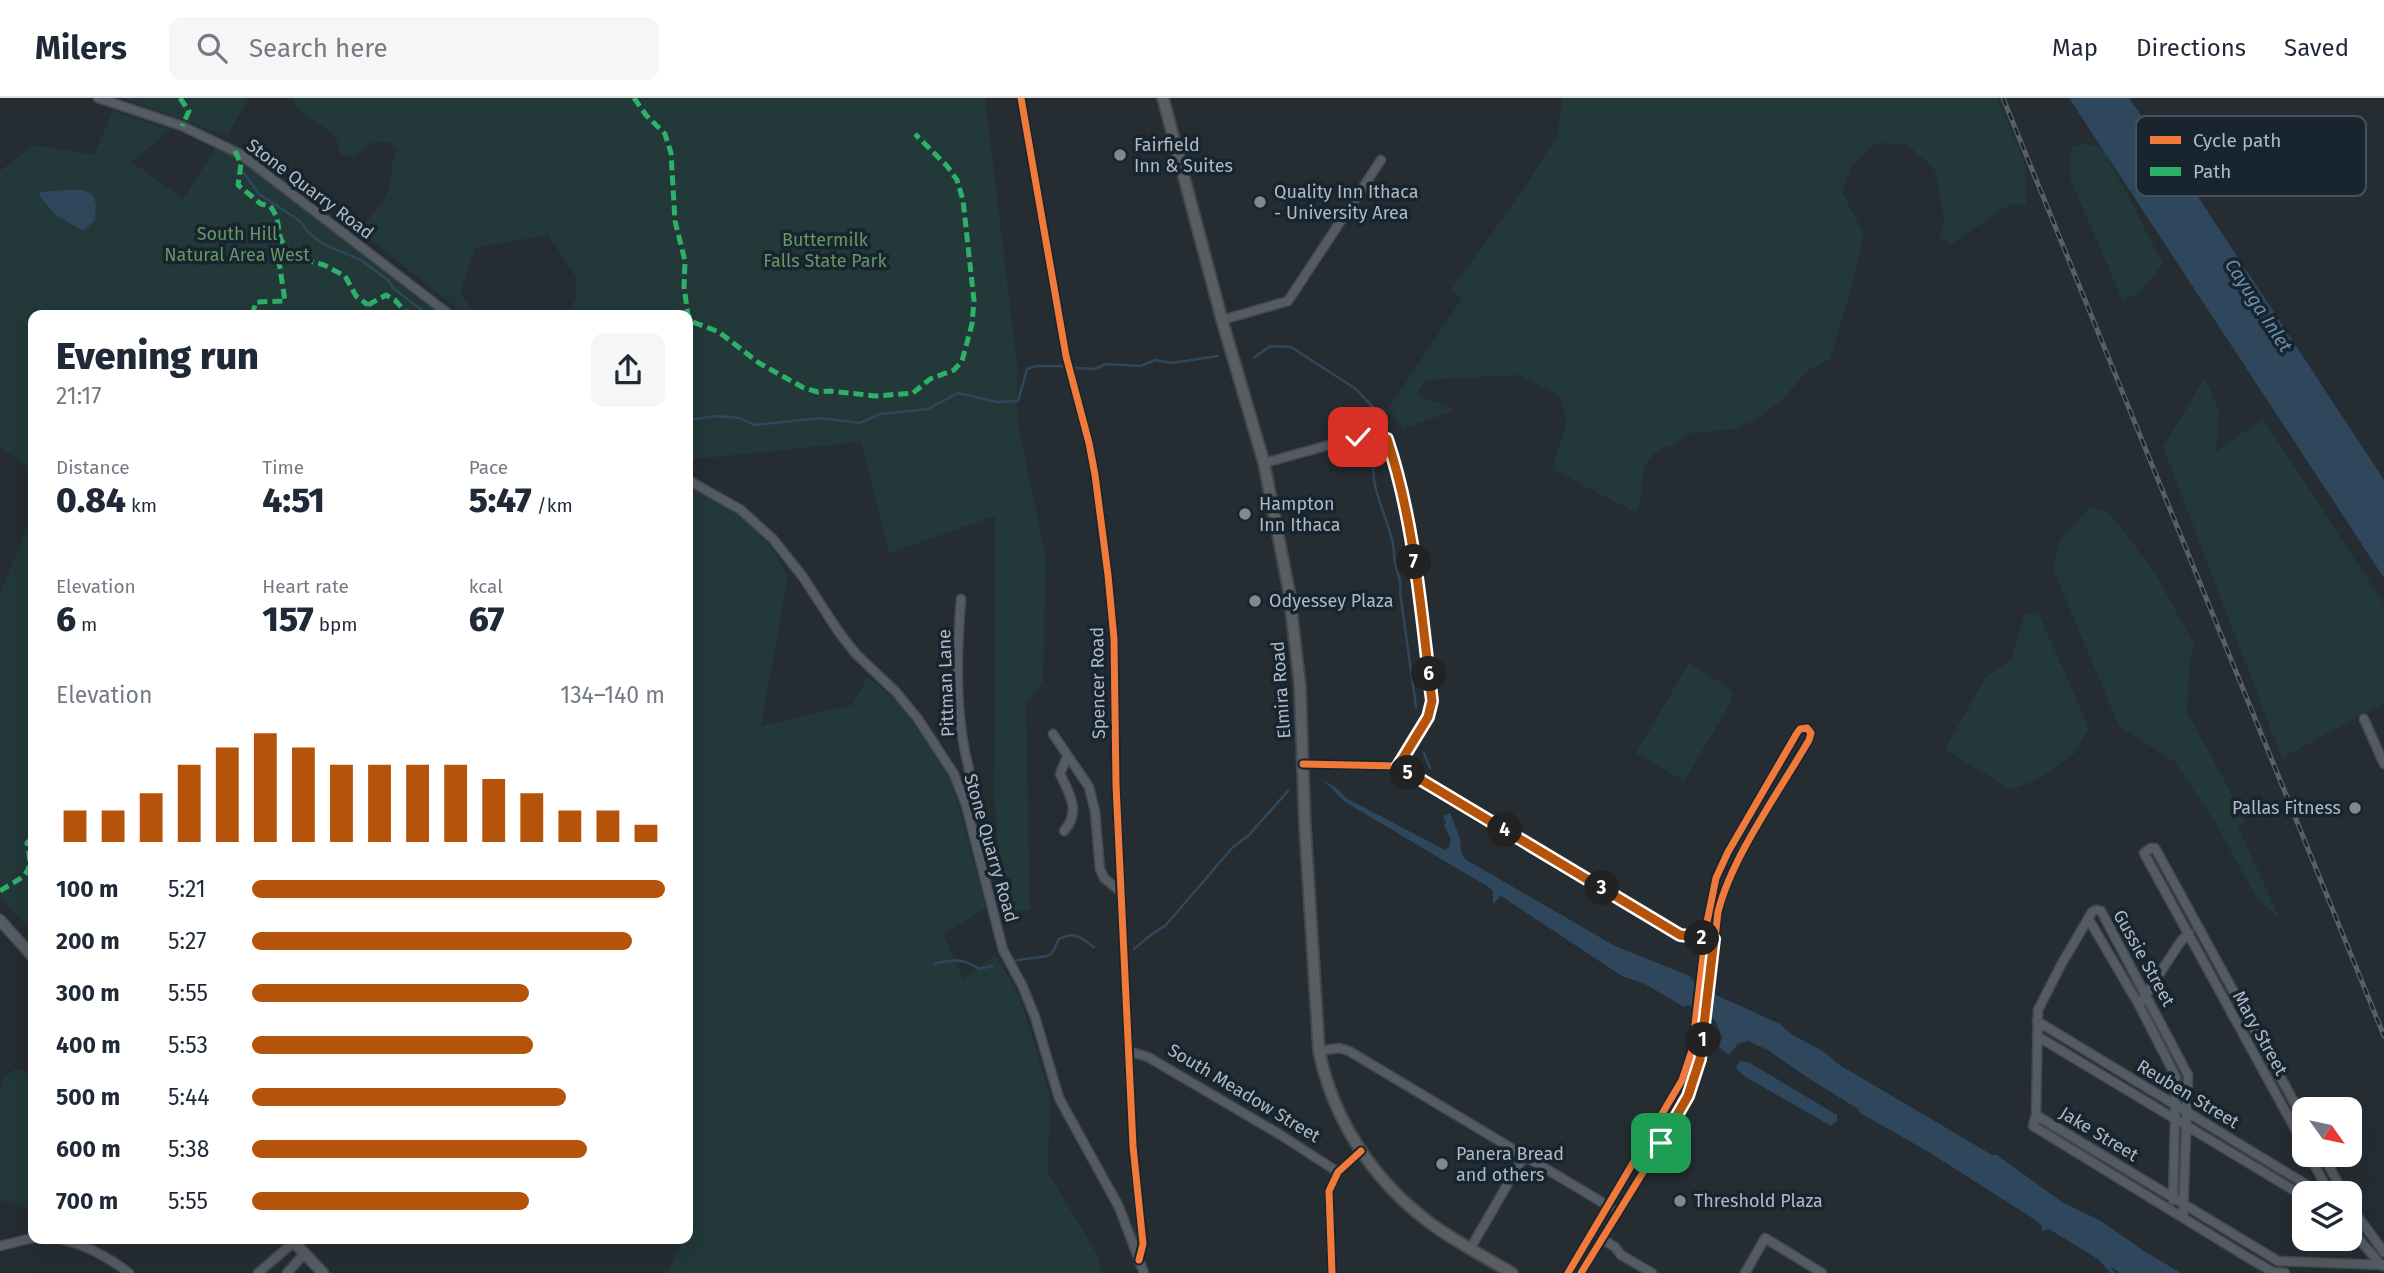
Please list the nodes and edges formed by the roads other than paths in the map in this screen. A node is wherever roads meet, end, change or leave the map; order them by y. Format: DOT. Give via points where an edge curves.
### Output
graph roads {
  1 [pos="98,98"];
  2 [pos="1021,98"];
  3 [pos="1163,98"];
  4 [pos="1381,160"];
  5 [pos="443,310"];
  6 [pos="1222,320"];
  7 [pos="1264,463"];
  8 [pos="693,483"];
  9 [pos="961,599"];
  10 [pos="2364,719"];
  11 [pos="1053,734"];
  12 [pos="1067,757"];
  13 [pos="1303,764"];
  14 [pos="2384,764"];
  15 [pos="1398,766"];
  16 [pos="966,805"];
  17 [pos="1064,831"];
  18 [pos="1121,892"];
  19 [pos="2088,918"];
  20 [pos="0,920"];
  21 [pos="2197,925"];
  22 [pos="2188,935"];
  23 [pos="1709,939"];
  24 [pos="28,951"];
  25 [pos="2147,993"];
  26 [pos="2139,1005"];
  27 [pos="2037,1021"];
  28 [pos="2037,1036"];
  29 [pos="1128,1051"];
  30 [pos="1319,1051"];
  31 [pos="2292,1098"];
  32 [pos="2175,1104"];
  33 [pos="2186,1111"];
  34 [pos="2036,1115"];
  35 [pos="2176,1120"];
  36 [pos="2292,1123"];
  37 [pos="2186,1126"];
  38 [pos="1361,1151"];
  39 [pos="1524,1156"];
  40 [pos="1338,1172"];
  41 [pos="2301,1181"];
  42 [pos="2292,1189"];
  43 [pos="2173,1198"];
  44 [pos="2186,1205"];
  45 [pos="1608,1206"];
  46 [pos="2171,1210"];
  47 [pos="1618,1212"];
  48 [pos="2183,1218"];
  49 [pos="2362,1223"];
  50 [pos="1142,1238"];
  51 [pos="28,1239"];
  52 [pos="1602,1239"];
  53 [pos="2362,1242"];
  54 [pos="78,1244"];
  55 [pos="288,1244"];
  56 [pos="296,1244"];
  57 [pos="0,1246"];
  58 [pos="1470,1249"];
  59 [pos="2384,1252"];
  60 [pos="304,1253"];
  61 [pos="2383,1266"];
  62 [pos="130,1273"];
  63 [pos="258,1273"];
  64 [pos="287,1273"];
  65 [pos="323,1273"];
  66 [pos="1144,1273"];
  67 [pos="1332,1273"];
  68 [pos="1512,1273"];
  69 [pos="1568,1273"];
  70 [pos="1581,1273"];
  71 [pos="1652,1273"];
  72 [pos="1745,1273"];
  73 [pos="1822,1273"];
  74 [pos="2284,1273"];
  1 -- 5 [label="street, Stone Quarry Road" via="182,126 240,154"];
  2 -- 18 [label="street, Spencer Road" via="1066,356 1095,475 1108,575"];
  3 -- 6 [label="highway, Elmira Road"];
  4 -- 6 [label="street" via="1288,300"];
  6 -- 7 [label="highway, Elmira Road"];
  7 -- 13 [label="highway, Elmira Road" via="1289,591"];
  7 -- 15 [label="street" via="1358,437 1387,439 1404,498 1432,701 1428,717"];
  8 -- 16 [label="street, Stone Quarry Road" via="741,510 772,539 844,639 918,719 954,774"];
  9 -- 16 [label="street, Pittman Lane" via="960,727 971,787"];
  10 -- 14 [label="street"];
  11 -- 12 [label="street"];
  12 -- 17 [label="street" via="1060,775 1074,804"];
  12 -- 18 [label="street" via="1079,769 1093,798 1100,869"];
  13 -- 15 [label="street"];
  13 -- 30 [label="highway, Elmira Road"];
  15 -- 23 [label="street" via="1680,935"];
  16 -- 66 [label="street, Stone Quarry Road" via="1003,950 1035,1017 1059,1098 1110,1189"];
  18 -- 29 [label="street, Spencer Road"];
  19 -- 25 [label="street, Gussie Street" via="2101,911"];
  19 -- 26 [label="street, Gussie Street"];
  19 -- 27 [label="street" via="2041,1001"];
  20 -- 24 [label="main road"];
  21 -- 22 [label="street"];
  21 -- 22 [label="street, Mary Street" via="2155,848 2146,850"];
  21 -- 31 [label="street, Mary Street"];
  22 -- 25 [label="street"];
  22 -- 36 [label="street, Mary Street"];
  23 -- 23 [label="street" via="1727,884 1809,740 1807,729 1800,729 1728,852 1712,893"];
  23 -- 45 [label="street" via="1692,1050 1682,1080"];
  23 -- 47 [label="street" via="1705,1024 1688,1096"];
  25 -- 26 [label="street"];
  25 -- 33 [label="street, Gussie Street" via="2186,1067"];
  26 -- 32 [label="street, Gussie Street" via="2174,1072"];
  27 -- 28 [label="street"];
  27 -- 32 [label="street, Reuben Street"];
  28 -- 34 [label="street"];
  28 -- 35 [label="street, Reuben Street"];
  29 -- 40 [label="street, South Meadow Street" via="1153,1060"];
  29 -- 50 [label="street, Spencer Road"];
  30 -- 38 [label="highway, Elmira Road" via="1336,1108"];
  30 -- 39 [label="street" via="1349,1051"];
  32 -- 33 [label="street, Reuben Street"];
  32 -- 35 [label="street, Gussie Street"];
  33 -- 37 [label="street, Gussie Street"];
  33 -- 41 [label="street, Reuben Street"];
  34 -- 43 [label="street, Jake Street"];
  34 -- 46 [label="street, Jake Street" via="2033,1126"];
  35 -- 37 [label="street, Reuben Street"];
  35 -- 43 [label="street, Gussie Street"];
  37 -- 42 [label="street, Reuben Street"];
  37 -- 44 [label="street, Gussie Street"];
  38 -- 40 [label="street"];
  38 -- 58 [label="highway" via="1408,1205"];
  39 -- 45 [label="street"];
  39 -- 58 [label="street"];
  40 -- 67 [label="street" via="1328,1197"];
  43 -- 44 [label="street, Jake Street"];
  43 -- 46 [label="street, Gussie Street"];
  44 -- 48 [label="street, Gussie Street"];
  44 -- 61 [label="street, Jake Street" via="2278,1261"];
  45 -- 47 [label="street"];
  45 -- 69 [label="street"];
  46 -- 48 [label="street, Jake Street"];
  47 -- 52 [label="street"];
  48 -- 74 [label="street, Jake Street" via="2273,1272"];
  49 -- 59 [label="street"];
  51 -- 57 [label="street"];
  52 -- 70 [label="street"];
  52 -- 71 [label="street"];
  53 -- 61 [label="street"];
  54 -- 62 [label="street"];
  55 -- 63 [label="street"];
  56 -- 60 [label="main road"];
  58 -- 68 [label="highway"];
  60 -- 64 [label="street"];
  60 -- 65 [label="main road"];
  72 -- 73 [label="street" via="1765,1238"];
}
